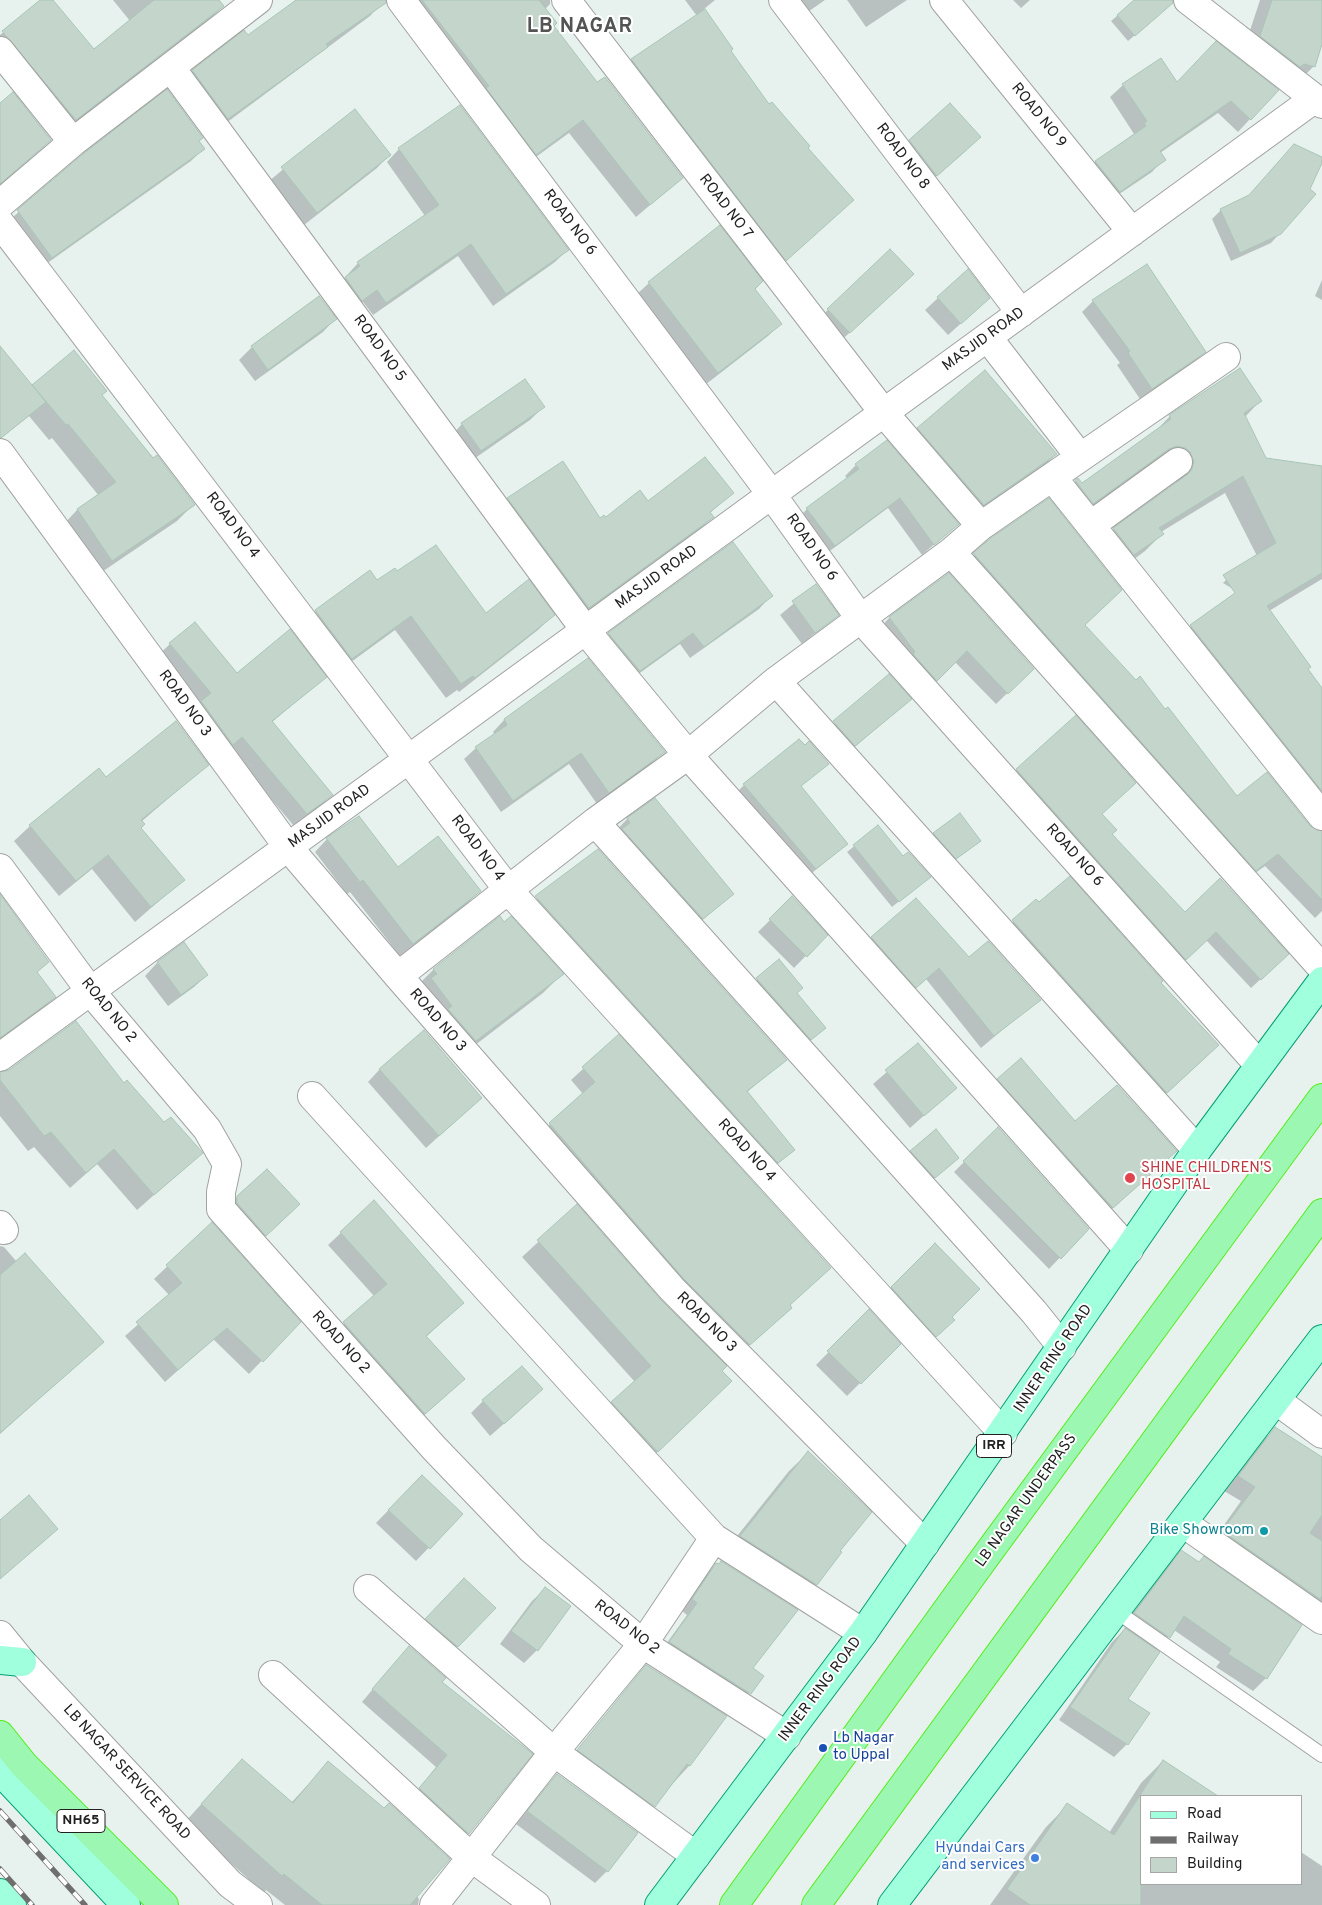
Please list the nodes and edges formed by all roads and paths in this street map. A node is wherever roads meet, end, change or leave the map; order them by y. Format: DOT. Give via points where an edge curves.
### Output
graph roads {
  1 [pos="258,0"];
  2 [pos="401,0"];
  3 [pos="566,0"];
  4 [pos="783,0"];
  5 [pos="944,0"];
  6 [pos="1188,0"];
  7 [pos="0,51"];
  8 [pos="171,68"];
  9 [pos="1318,102"];
  10 [pos="73,142"];
  11 [pos="0,204"];
  12 [pos="0,223"];
  13 [pos="1132,232"];
  14 [pos="1021,313"];
  15 [pos="988,338"];
  16 [pos="1226,357"];
  17 [pos="884,413"];
  18 [pos="0,453"];
  19 [pos="1080,457"];
  20 [pos="1178,462"];
  21 [pos="1052,477"];
  22 [pos="772,495"];
  23 [pos="1091,525"];
  24 [pos="981,526"];
  25 [pos="951,552"];
  26 [pos="860,618"];
  27 [pos="586,631"];
  28 [pos="776,680"];
  29 [pos="688,755"];
  30 [pos="410,759"];
  31 [pos="1322,816"];
  32 [pos="595,822"];
  33 [pos="288,847"];
  34 [pos="0,868"];
  35 [pos="509,891"];
  36 [pos="1322,968"];
  37 [pos="398,976"];
  38 [pos="1322,981"];
  39 [pos="90,992"];
  40 [pos="0,1057"];
  41 [pos="1259,1065"];
  42 [pos="312,1096"];
  43 [pos="1322,1098"];
  44 [pos="1197,1150"];
  45 [pos="1322,1213"];
  46 [pos="1129,1250"];
  47 [pos="1322,1338"];
  48 [pos="1062,1347"];
  49 [pos="1277,1401"];
  50 [pos="1003,1433"];
  51 [pos="1322,1434"];
  52 [pos="1183,1523"];
  53 [pos="714,1538"];
  54 [pos="925,1544"];
  55 [pos="368,1590"];
  56 [pos="1116,1611"];
  57 [pos="1322,1620"];
  58 [pos="863,1633"];
  59 [pos="0,1635"];
  60 [pos="643,1644"];
  61 [pos="11,1661"];
  62 [pos="272,1675"];
  63 [pos="0,1735"];
  64 [pos="787,1736"];
  65 [pos="554,1752"];
  66 [pos="1322,1755"];
  67 [pos="0,1771"];
  68 [pos="696,1856"];
  69 [pos="472,1858"];
  70 [pos="0,1892"];
  71 [pos="12,1905"];
  72 [pos="126,1905"];
  73 [pos="164,1905"];
  74 [pos="258,1905"];
  75 [pos="434,1905"];
  76 [pos="536,1905"];
  77 [pos="660,1905"];
  78 [pos="734,1905"];
  79 [pos="816,1905"];
  80 [pos="892,1905"];
  1 -- 8 [label="street"];
  2 -- 22 [label="street, ROAD NO 6"];
  3 -- 17 [label="street, ROAD NO 7"];
  4 -- 14 [label="street, ROAD NO 8"];
  5 -- 13 [label="street, ROAD NO 9"];
  6 -- 9 [label="street"];
  7 -- 10 [label="street"];
  8 -- 10 [label="street"];
  8 -- 27 [label="street, ROAD NO 5"];
  9 -- 13 [label="street, MASJID ROAD"];
  10 -- 11 [label="street"];
  12 -- 30 [label="street, ROAD NO 4"];
  13 -- 14 [label="street, MASJID ROAD"];
  14 -- 15 [label="street, MASJID ROAD"];
  15 -- 17 [label="street, MASJID ROAD"];
  15 -- 19 [label="street"];
  16 -- 19 [label="street"];
  17 -- 22 [label="street, MASJID ROAD"];
  17 -- 24 [label="street, ROAD NO 7"];
  18 -- 33 [label="street, ROAD NO 3"];
  19 -- 21 [label="street"];
  20 -- 23 [label="street"];
  21 -- 23 [label="street"];
  21 -- 24 [label="street"];
  22 -- 26 [label="street, ROAD NO 6"];
  22 -- 27 [label="street, MASJID ROAD"];
  23 -- 31 [label="street"];
  24 -- 25 [label="street"];
  25 -- 26 [label="street"];
  25 -- 36 [label="street"];
  26 -- 28 [label="street"];
  26 -- 41 [label="street, ROAD NO 6"];
  27 -- 29 [label="street, ROAD NO 5"];
  27 -- 30 [label="street, MASJID ROAD"];
  28 -- 29 [label="street"];
  28 -- 44 [label="street"];
  29 -- 32 [label="street"];
  29 -- 46 [label="street, ROAD NO 5"];
  30 -- 33 [label="street, MASJID ROAD"];
  30 -- 35 [label="street, ROAD NO 4"];
  32 -- 35 [label="street"];
  32 -- 48 [label="street"];
  33 -- 37 [label="street, ROAD NO 3"];
  33 -- 39 [label="street, MASJID ROAD"];
  34 -- 39 [label="street, ROAD NO 2"];
  35 -- 37 [label="street"];
  35 -- 50 [label="street, ROAD NO 4"];
  37 -- 54 [label="street, ROAD NO 3" via="672,1289"];
  38 -- 41 [label="main road, INNER RING ROAD / IRR"];
  39 -- 40 [label="street, MASJID ROAD"];
  39 -- 60 [label="street, ROAD NO 2" via="211,1136 228,1164 220,1209 434,1448 524,1542"];
  41 -- 44 [label="main road, INNER RING ROAD / IRR"];
  42 -- 53 [label="street"];
  43 -- 78 [label="highway, LB NAGAR UNDERPASS"];
  44 -- 46 [label="main road, INNER RING ROAD / IRR"];
  45 -- 79 [label="highway"];
  46 -- 48 [label="main road, INNER RING ROAD / IRR"];
  47 -- 49 [label="main road"];
  48 -- 50 [label="main road, INNER RING ROAD / IRR"];
  49 -- 51 [label="street"];
  49 -- 52 [label="main road"];
  50 -- 54 [label="main road, INNER RING ROAD / IRR"];
  52 -- 56 [label="main road"];
  52 -- 57 [label="street"];
  53 -- 58 [label="street"];
  53 -- 60 [label="street"];
  54 -- 58 [label="main road, INNER RING ROAD / IRR"];
  55 -- 65 [label="street"];
  56 -- 66 [label="lane"];
  56 -- 80 [label="main road"];
  58 -- 64 [label="main road, INNER RING ROAD / IRR"];
  59 -- 61 [label="street, LB NAGAR SERVICE ROAD"];
  60 -- 64 [label="street, ROAD NO 2"];
  60 -- 65 [label="street"];
  61 -- 74 [label="street, LB NAGAR SERVICE ROAD" via="230,1884"];
  62 -- 69 [label="street"];
  63 -- 73 [label="highway, NH65" via="24,1764"];
  64 -- 68 [label="main road, INNER RING ROAD / IRR"];
  65 -- 68 [label="street"];
  65 -- 69 [label="street"];
  67 -- 72 [label="main road"];
  68 -- 77 [label="main road, INNER RING ROAD / IRR"];
  69 -- 75 [label="street"];
  69 -- 76 [label="street"];
  70 -- 71 [label="main road"];
}
